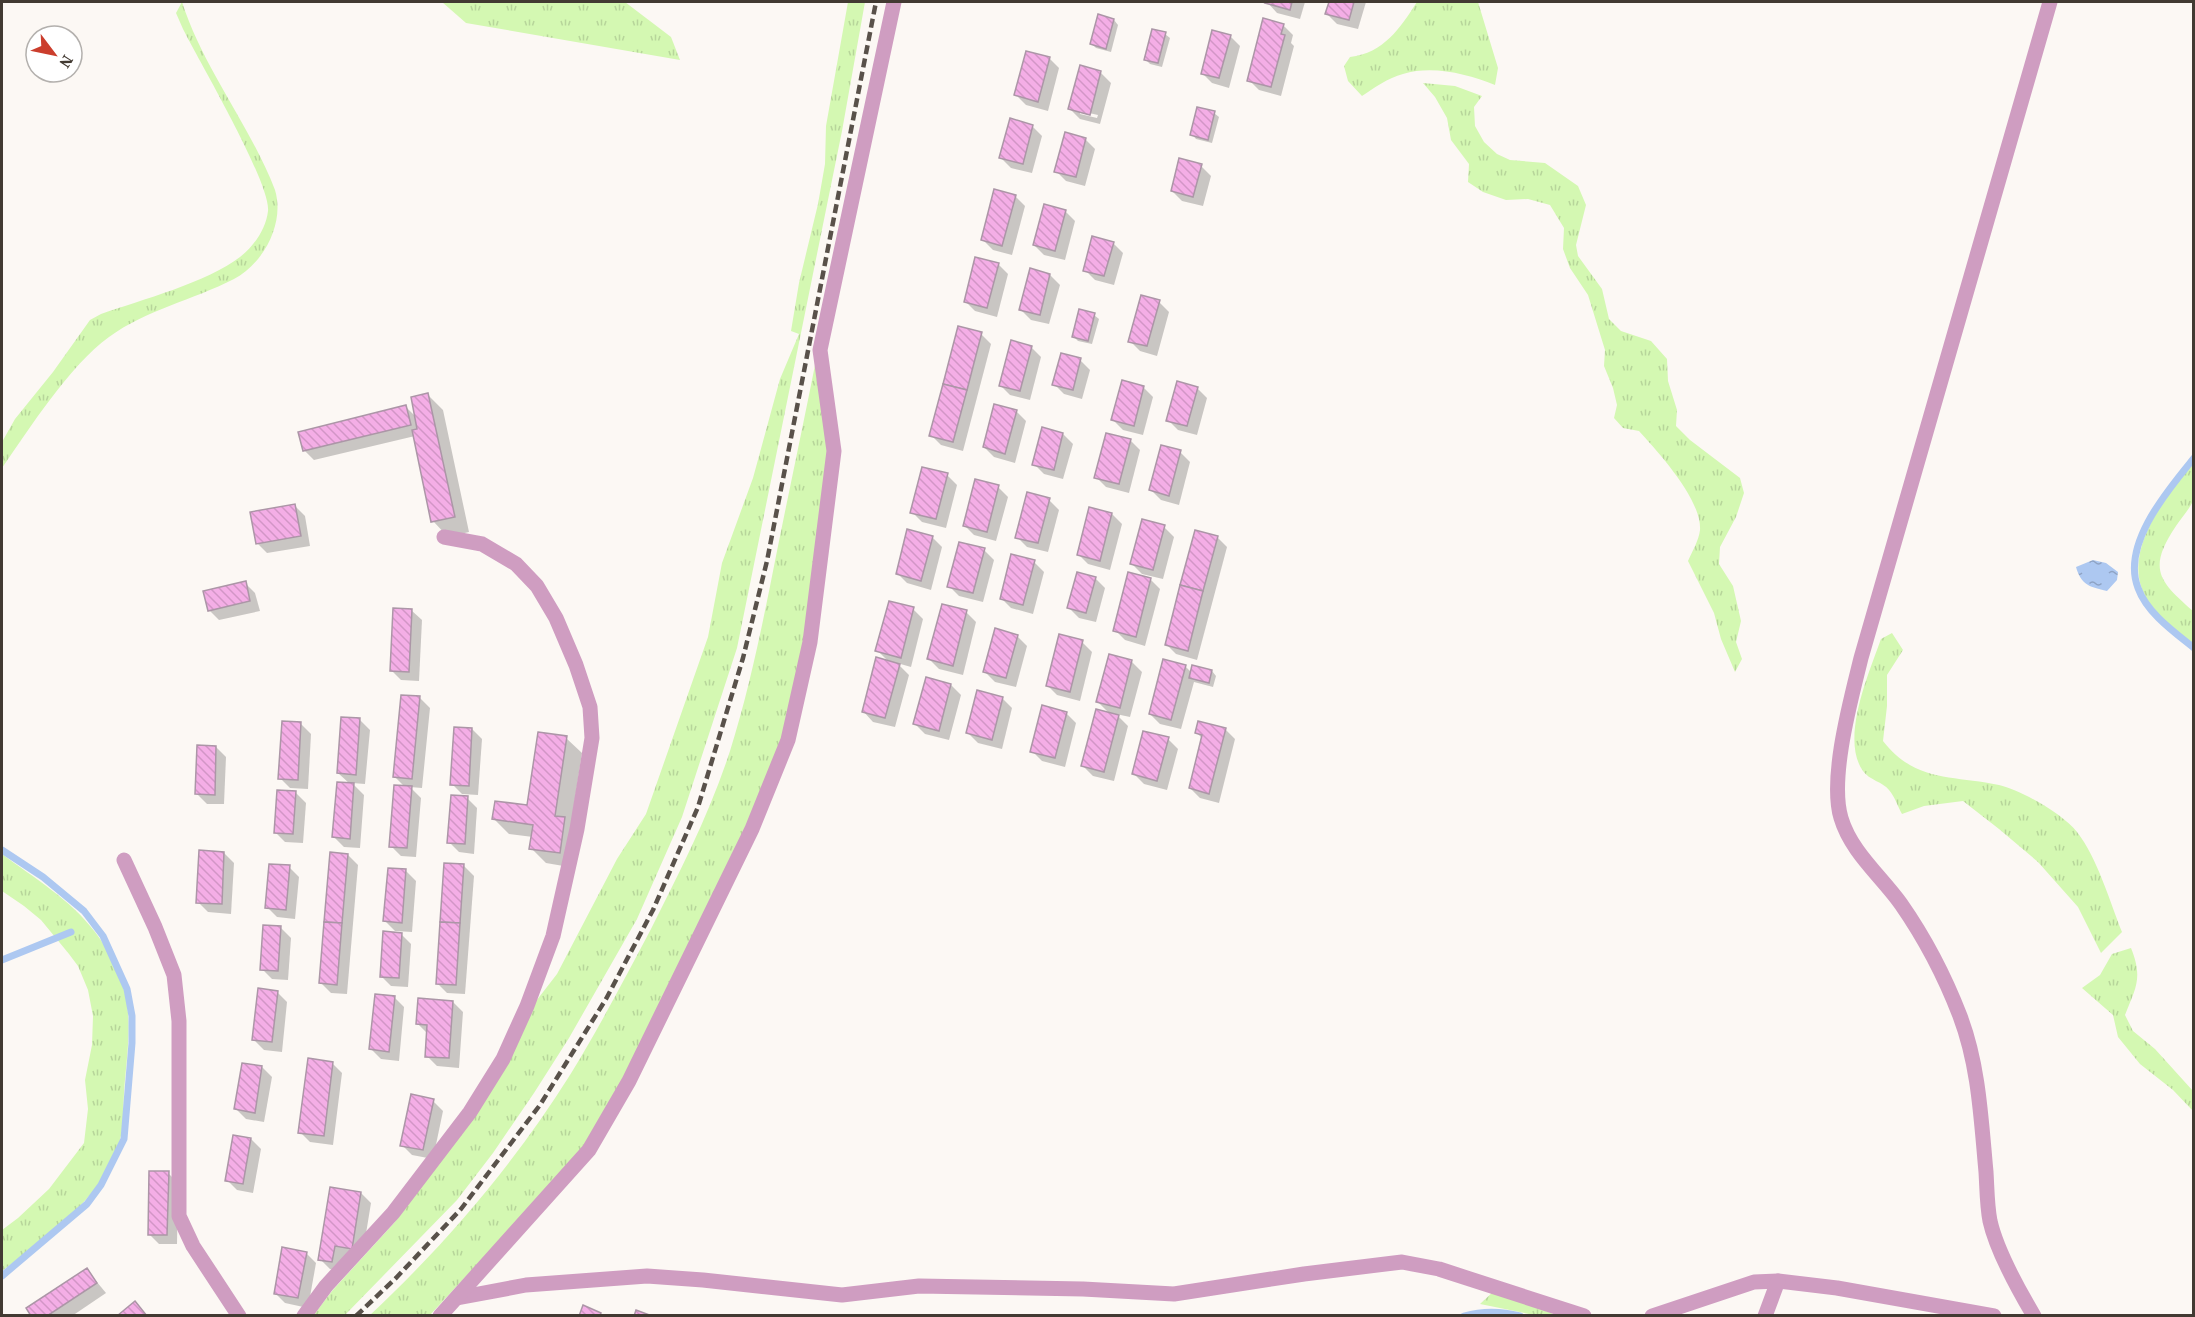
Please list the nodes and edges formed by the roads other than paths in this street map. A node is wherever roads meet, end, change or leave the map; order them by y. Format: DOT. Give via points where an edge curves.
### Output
graph roads {
  1 [pos="894,2"];
  2 [pos="2050,2"];
  3 [pos="444,537"];
  4 [pos="124,860"];
  5 [pos="1778,1281"];
  6 [pos="457,1298"];
  7 [pos="239,1316"];
  8 [pos="304,1316"];
  9 [pos="440,1316"];
  10 [pos="1584,1316"];
  11 [pos="1652,1316"];
  12 [pos="1765,1316"];
  13 [pos="1994,1316"];
  14 [pos="2034,1316"];
  1 -- 6 [label="street" via="820,350 834,451 810,642 788,740 752,829 629,1081 589,1150"];
  2 -- 14 [label="street" via="1861,658 1838,790 1841,818 1857,848 1901,904 1933,957 1959,1014 1977,1080 1990,1222 2017,1287"];
  3 -- 8 [label="street" via="482,544 516,564 537,586 556,618 590,707 592,738 578,829 553,936 503,1059 470,1112 393,1213"];
  4 -- 7 [label="street" via="174,975 179,1021 179,1216 193,1246"];
  5 -- 11 [label="street" via="1754,1282"];
  5 -- 12 [label="street"];
  5 -- 13 [label="street"];
  6 -- 9 [label="street"];
  6 -- 10 [label="street" via="526,1285 647,1276 842,1295 919,1286 1174,1294 1402,1262 1439,1269"];
}
